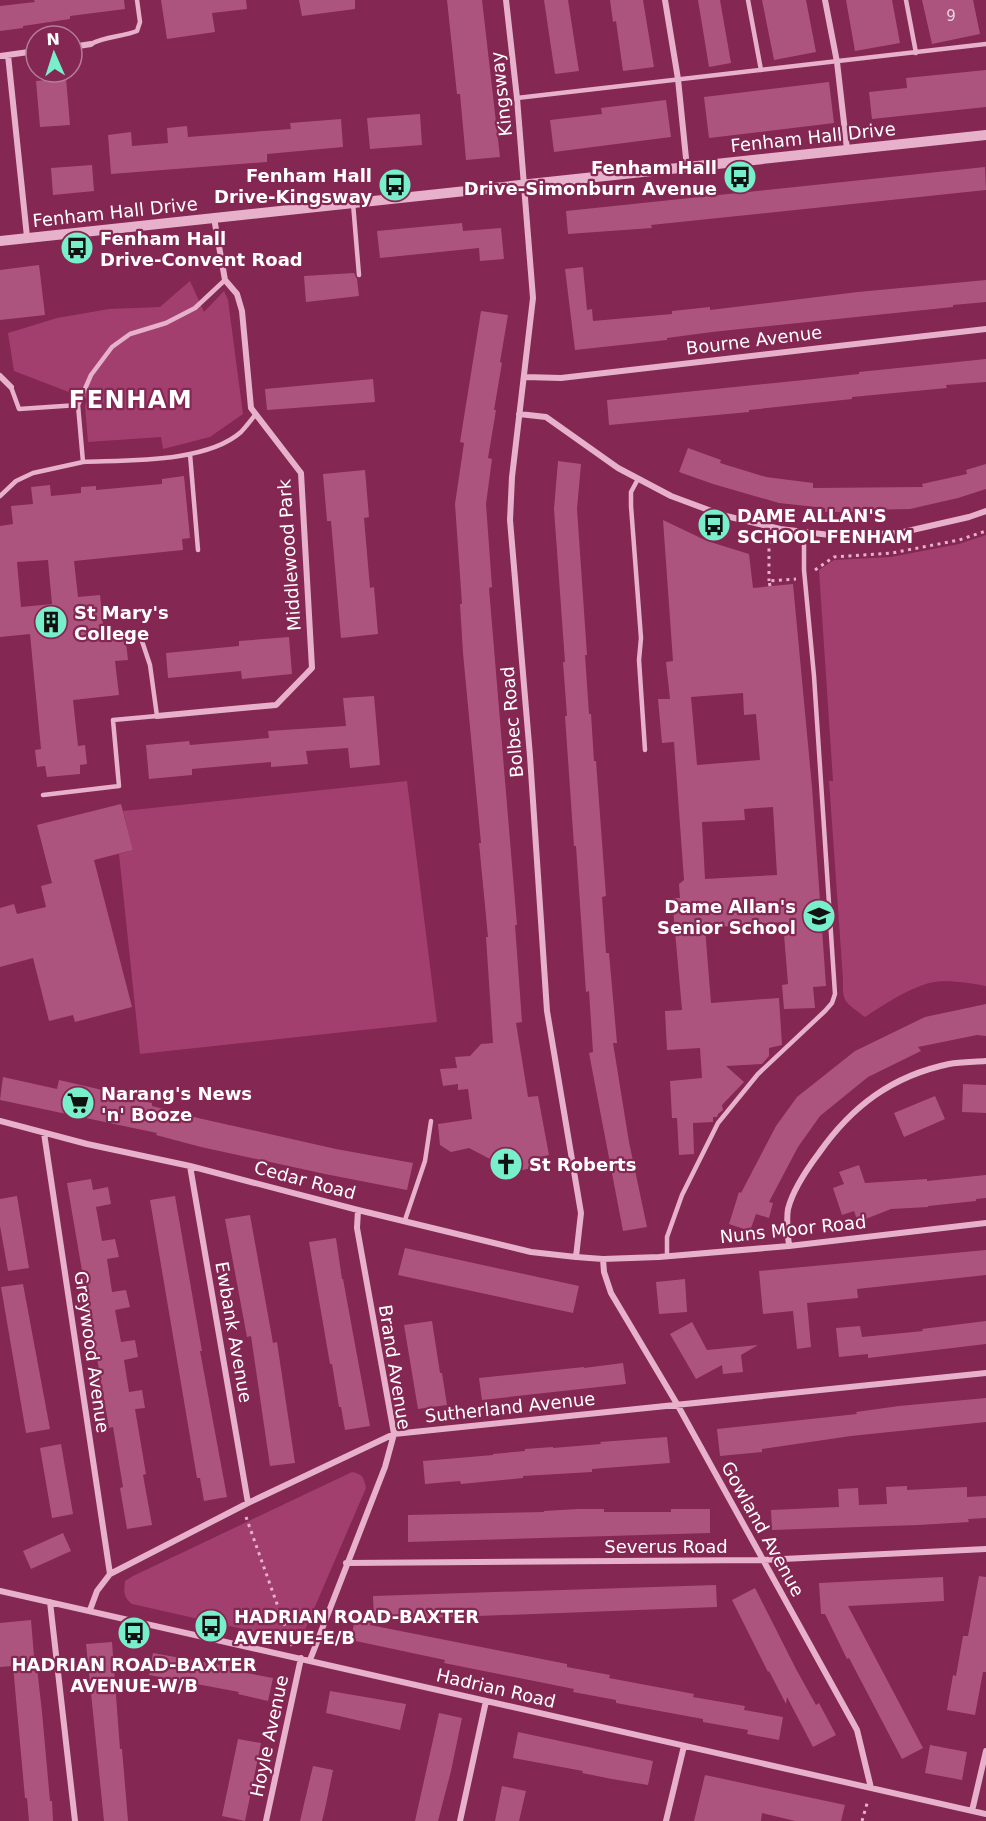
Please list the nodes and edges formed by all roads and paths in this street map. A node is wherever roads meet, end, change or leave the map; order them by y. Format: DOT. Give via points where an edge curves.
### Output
graph roads {
  1 [pos="137,0"];
  2 [pos="506,0"];
  3 [pos="665,0"];
  4 [pos="748,0"];
  5 [pos="825,0"];
  6 [pos="906,0"];
  7 [pos="91,44"];
  8 [pos="986,44"];
  9 [pos="84,45"];
  10 [pos="916,52"];
  11 [pos="24,53"];
  12 [pos="8,55"];
  13 [pos="0,56"];
  14 [pos="837,62"];
  15 [pos="761,70"];
  16 [pos="678,79"];
  17 [pos="517,98"];
  18 [pos="986,135"];
  19 [pos="847,149"];
  20 [pos="687,168"];
  21 [pos="524,184"];
  22 [pos="352,202"];
  23 [pos="214,218"];
  24 [pos="27,237"];
  25 [pos="0,241"];
  26 [pos="359,275"];
  27 [pos="225,280"];
  28 [pos="986,329"];
  29 [pos="0,376"];
  30 [pos="525,377"];
  31 [pos="11,387"];
  32 [pos="78,405"];
  33 [pos="256,414"];
  34 [pos="519,414"];
  35 [pos="190,454"];
  36 [pos="82,462"];
  37 [pos="638,479"];
  38 [pos="0,496"];
  39 [pos="986,511"];
  40 [pos="986,531"];
  41 [pos="804,533"];
  42 [pos="769,542"];
  43 [pos="198,550"];
  44 [pos="804,578"];
  45 [pos="816,578"];
  46 [pos="769,581"];
  47 [pos="770,586"];
  48 [pos="140,635"];
  49 [pos="157,716"];
  50 [pos="645,750"];
  51 [pos="43,795"];
  52 [pos="986,1061"];
  53 [pos="0,1121"];
  54 [pos="431,1121"];
  55 [pos="44,1133"];
  56 [pos="190,1166"];
  57 [pos="358,1210"];
  58 [pos="405,1220"];
  59 [pos="986,1224"];
  60 [pos="789,1246"];
  61 [pos="667,1256"];
  62 [pos="576,1257"];
  63 [pos="603,1259"];
  64 [pos="986,1373"];
  65 [pos="677,1404"];
  66 [pos="394,1434"];
  67 [pos="245,1505"];
  68 [pos="986,1549"];
  69 [pos="763,1560"];
  70 [pos="346,1563"];
  71 [pos="110,1574"];
  72 [pos="0,1591"];
  73 [pos="50,1602"];
  74 [pos="90,1610"];
  75 [pos="298,1657"];
  76 [pos="310,1660"];
  77 [pos="486,1701"];
  78 [pos="684,1746"];
  79 [pos="986,1751"];
  80 [pos="871,1788"];
  81 [pos="972,1811"];
  82 [pos="986,1814"];
  83 [pos="75,1821"];
  84 [pos="266,1821"];
  85 [pos="460,1821"];
  86 [pos="666,1821"];
  87 [pos="862,1821"];
  1 -- 7 [label="lane" via="137,31"];
  2 -- 17 [label="street, Kingsway"];
  3 -- 16 [label="street"];
  4 -- 15 [label="lane"];
  5 -- 14 [label="street"];
  6 -- 10 [label="lane"];
  7 -- 9 [label="street"];
  8 -- 10 [label="lane"];
  10 -- 14 [label="lane"];
  11 -- 12 [label="street"];
  12 -- 13 [label="street"];
  12 -- 24 [label="street"];
  14 -- 15 [label="lane"];
  14 -- 19 [label="street"];
  15 -- 16 [label="lane"];
  16 -- 17 [label="lane"];
  16 -- 20 [label="street"];
  17 -- 21 [label="street, Kingsway"];
  18 -- 19 [label="street, Fenham Hall Drive"];
  19 -- 20 [label="street, Fenham Hall Drive"];
  20 -- 21 [label="street, Fenham Hall Drive"];
  21 -- 22 [label="street, Fenham Hall Drive"];
  21 -- 30 [label="street, Bolbec Road" via="533,298"];
  22 -- 23 [label="street, Fenham Hall Drive"];
  22 -- 26 [label="lane"];
  23 -- 24 [label="street, Fenham Hall Drive"];
  23 -- 27 [label="street, Middlewood Park"];
  24 -- 25 [label="street, Fenham Hall Drive"];
  27 -- 32 [label="lane" via="195,309 130,334 112,347 91,375"];
  27 -- 33 [label="street, Middlewood Park" via="237,294 242,311 251,408"];
  28 -- 30 [label="street, Bourne Avenue" via="561,378"];
  29 -- 31 [label="street"];
  30 -- 34 [label="street, Bolbec Road"];
  31 -- 32 [label="lane" via="19,409"];
  32 -- 36 [label="lane"];
  33 -- 35 [label="lane" via="240,433"];
  33 -- 49 [label="street, Middlewood Park" via="301,473 312,668 276,705"];
  34 -- 37 [label="street" via="546,417"];
  34 -- 62 [label="street, Bolbec Road" via="510,520 547,1011 581,1213"];
  35 -- 36 [label="lane"];
  35 -- 43 [label="lane"];
  36 -- 38 [label="lane" via="33,472"];
  37 -- 41 [label="street" via="722,514"];
  37 -- 50 [label="lane" via="631,492 631,506"];
  39 -- 41 [label="street" via="899,533"];
  40 -- 45 [label="path" via="892,554 834,557 815,568"];
  41 -- 44 [label="lane"];
  42 -- 46 [label="path"];
  44 -- 46 [label="path"];
  44 -- 61 [label="lane" via="835,994 832,1004 758,1074 718,1123 682,1195 667,1237"];
  46 -- 47 [label="path"];
  48 -- 49 [label="lane" via="150,665"];
  49 -- 51 [label="lane" via="113,720 119,786"];
  52 -- 60 [label="street" via="951,1064 918,1073 854,1111 803,1174 788,1210"];
  53 -- 55 [label="street, Cedar Road"];
  54 -- 58 [label="lane" via="425,1161"];
  55 -- 56 [label="street, Cedar Road"];
  55 -- 71 [label="street, Greywood Avenue"];
  56 -- 57 [label="street, Cedar Road"];
  56 -- 67 [label="street, Ewbank Avenue"];
  57 -- 58 [label="street, Cedar Road"];
  57 -- 66 [label="street, Brand Avenue" via="357,1228"];
  58 -- 62 [label="street, Cedar Road" via="531,1252"];
  59 -- 60 [label="street, Nuns Moor Road"];
  60 -- 61 [label="street, Nuns Moor Road"];
  61 -- 63 [label="street, Nuns Moor Road"];
  62 -- 63 [label="street, Cedar Road"];
  63 -- 65 [label="street, Gowland Avenue" via="611,1293"];
  64 -- 65 [label="street, Sutherland Avenue"];
  65 -- 66 [label="street, Sutherland Avenue"];
  65 -- 69 [label="street, Gowland Avenue"];
  66 -- 67 [label="street, Sutherland Avenue"];
  66 -- 70 [label="street, Brand Avenue" via="385,1467"];
  67 -- 71 [label="street, Sutherland Avenue"];
  67 -- 75 [label="path"];
  68 -- 69 [label="street, Severus Road"];
  69 -- 70 [label="street, Severus Road"];
  69 -- 80 [label="street, Gowland Avenue" via="857,1730"];
  70 -- 76 [label="street, Brand Avenue"];
  71 -- 74 [label="street" via="97,1591"];
  72 -- 73 [label="street, Hadrian Road"];
  73 -- 74 [label="street, Hadrian Road"];
  73 -- 83 [label="street"];
  74 -- 75 [label="street, Hadrian Road"];
  75 -- 76 [label="street, Hadrian Road"];
  75 -- 84 [label="street, Hoyle Avenue"];
  76 -- 77 [label="street, Hadrian Road"];
  77 -- 78 [label="street, Hadrian Road"];
  77 -- 85 [label="street"];
  78 -- 80 [label="street, Hadrian Road"];
  78 -- 86 [label="street"];
  79 -- 81 [label="street"];
  80 -- 81 [label="street, Hadrian Road"];
  80 -- 87 [label="path"];
  81 -- 82 [label="street, Hadrian Road"];
}
